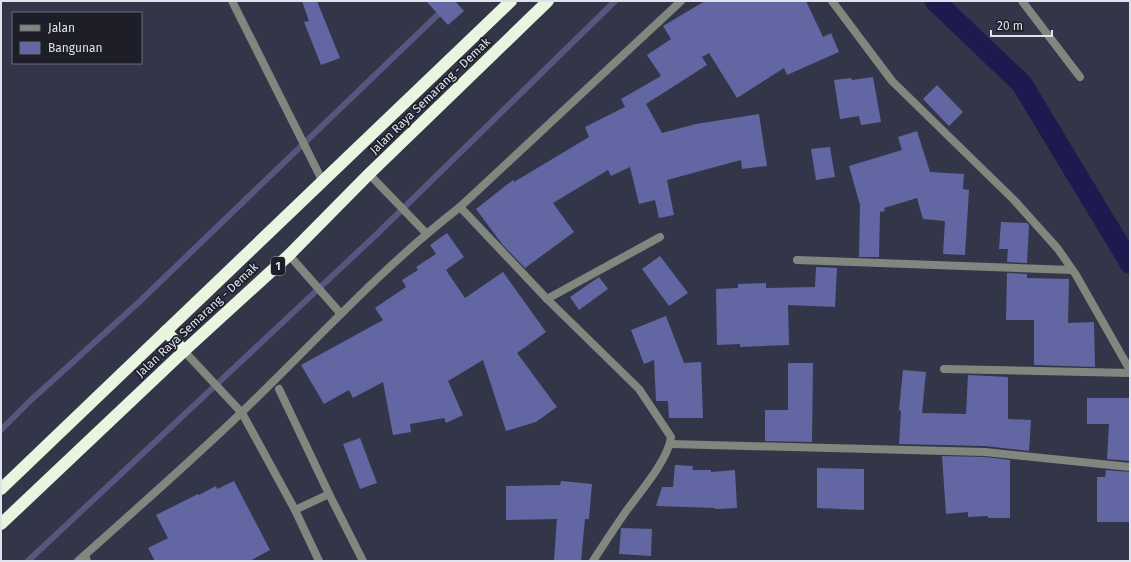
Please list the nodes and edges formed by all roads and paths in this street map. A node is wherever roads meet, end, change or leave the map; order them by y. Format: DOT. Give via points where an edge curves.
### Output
graph roads {
  1 [pos="232,1"];
  2 [pos="511,1"];
  3 [pos="548,1"];
  4 [pos="681,1"];
  5 [pos="832,1"];
  6 [pos="1022,1"];
  7 [pos="1080,77"];
  8 [pos="369,174"];
  9 [pos="323,182"];
  10 [pos="460,207"];
  11 [pos="426,233"];
  12 [pos="660,237"];
  13 [pos="293,260"];
  14 [pos="797,260"];
  15 [pos="1072,270"];
  16 [pos="547,299"];
  17 [pos="341,314"];
  18 [pos="166,331"];
  19 [pos="184,351"];
  20 [pos="944,369"];
  21 [pos="1130,371"];
  22 [pos="279,389"];
  23 [pos="242,413"];
  24 [pos="670,444"];
  25 [pos="1130,467"];
  26 [pos="2,487"];
  27 [pos="329,494"];
  28 [pos="295,510"];
  29 [pos="1,524"];
  30 [pos="84,559"];
  31 [pos="319,561"];
  32 [pos="363,561"];
  33 [pos="593,561"];
  1 -- 9 [label="street"];
  2 -- 9 [label="highway, Jalan Raya Semarang - Demak"];
  3 -- 8 [label="highway, Jalan Raya Semarang - Demak / 1"];
  4 -- 10 [label="street"];
  5 -- 15 [label="street" via="892,81 1014,200 1058,249"];
  6 -- 7 [label="street"];
  8 -- 11 [label="street"];
  8 -- 13 [label="highway, Jalan Raya Semarang - Demak / 1"];
  9 -- 18 [label="highway, Jalan Raya Semarang - Demak"];
  10 -- 11 [label="street"];
  10 -- 16 [label="street"];
  11 -- 17 [label="street"];
  12 -- 16 [label="street"];
  13 -- 17 [label="street"];
  13 -- 19 [label="highway, Jalan Raya Semarang - Demak / 1"];
  14 -- 15 [label="street"];
  15 -- 21 [label="street"];
  16 -- 24 [label="street" via="639,389 671,437"];
  17 -- 23 [label="street"];
  18 -- 19 [label="highway"];
  18 -- 26 [label="highway, Jalan Raya Semarang - Demak"];
  19 -- 23 [label="street"];
  19 -- 29 [label="highway, Jalan Raya Semarang - Demak / 1"];
  20 -- 21 [label="street"];
  22 -- 27 [label="street"];
  23 -- 28 [label="street"];
  23 -- 30 [label="street"];
  24 -- 25 [label="street" via="985,452"];
  24 -- 33 [label="street" via="656,469"];
  27 -- 28 [label="street"];
  27 -- 32 [label="street"];
  28 -- 31 [label="street"];
}
